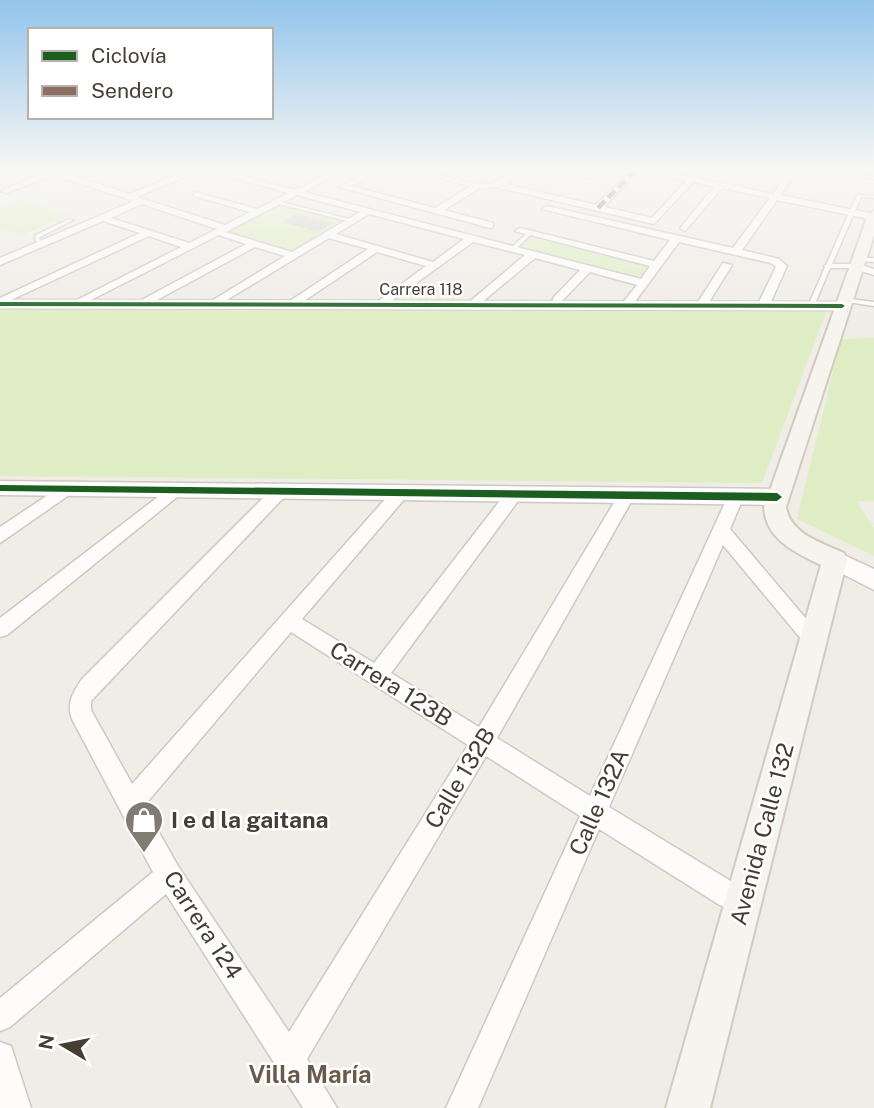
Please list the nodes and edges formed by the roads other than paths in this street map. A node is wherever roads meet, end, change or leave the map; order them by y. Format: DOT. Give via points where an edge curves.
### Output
graph roads {
  1 [pos="67,222"];
  2 [pos="95,222"];
  3 [pos="114,222"];
  4 [pos="198,222"];
  5 [pos="238,222"];
  6 [pos="350,222"];
  7 [pos="408,222"];
  8 [pos="478,222"];
  9 [pos="602,222"];
  10 [pos="690,222"];
  11 [pos="756,222"];
  12 [pos="846,222"];
  13 [pos="872,222"];
  14 [pos="490,225"];
  15 [pos="685,228"];
  16 [pos="526,229"];
  17 [pos="221,230"];
  18 [pos="148,233"];
  19 [pos="328,235"];
  20 [pos="472,239"];
  21 [pos="676,239"];
  22 [pos="255,243"];
  23 [pos="42,245"];
  24 [pos="189,246"];
  25 [pos="500,246"];
  26 [pos="375,249"];
  27 [pos="513,250"];
  28 [pos="735,253"];
  29 [pos="533,254"];
  30 [pos="294,256"];
  31 [pos="874,260"];
  32 [pos="0,262"];
  33 [pos="856,263"];
  34 [pos="433,265"];
  35 [pos="657,265"];
  36 [pos="727,265"];
  37 [pos="827,267"];
  38 [pos="587,269"];
  39 [pos="874,272"];
  40 [pos="643,284"];
  41 [pos="557,300"];
  42 [pos="630,301"];
  43 [pos="0,303"];
  44 [pos="843,303"];
  45 [pos="75,304"];
  46 [pos="874,304"];
  47 [pos="140,305"];
  48 [pos="211,305"];
  49 [pos="291,305"];
  50 [pos="379,305"];
  51 [pos="472,305"];
  52 [pos="702,305"];
  53 [pos="763,306"];
  54 [pos="811,306"];
  55 [pos="0,488"];
  56 [pos="66,489"];
  57 [pos="176,489"];
  58 [pos="281,490"];
  59 [pos="401,492"];
  60 [pos="515,493"];
  61 [pos="627,495"];
  62 [pos="736,496"];
  63 [pos="778,497"];
  64 [pos="721,531"];
  65 [pos="0,536"];
  66 [pos="835,560"];
  67 [pos="874,580"];
  68 [pos="288,620"];
  69 [pos="0,629"];
  70 [pos="814,640"];
  71 [pos="377,675"];
  72 [pos="483,741"];
  73 [pos="131,803"];
  74 [pos="595,811"];
  75 [pos="169,874"];
  76 [pos="743,903"];
  77 [pos="0,1017"];
  78 [pos="289,1060"];
  79 [pos="321,1108"];
  80 [pos="462,1108"];
  81 [pos="688,1108"];
  1 -- 23 [label="lane" via="38,236"];
  2 -- 23 [label="street"];
  3 -- 18 [label="street"];
  4 -- 17 [label="street"];
  5 -- 17 [label="street"];
  6 -- 19 [label="street"];
  7 -- 20 [label="street"];
  8 -- 14 [label="street"];
  9 -- 21 [label="street"];
  10 -- 15 [label="street"];
  11 -- 28 [label="street"];
  12 -- 37 [label="lane"];
  13 -- 33 [label="main road"];
  16 -- 25 [label="street"];
  16 -- 27 [label="lane"];
  16 -- 35 [label="street"];
  17 -- 22 [label="street"];
  17 -- 24 [label="street"];
  18 -- 24 [label="street"];
  18 -- 43 [label="street"];
  19 -- 26 [label="street"];
  19 -- 30 [label="street"];
  20 -- 25 [label="street"];
  20 -- 34 [label="street"];
  21 -- 28 [label="street"];
  21 -- 35 [label="street"];
  22 -- 30 [label="street"];
  22 -- 47 [label="street"];
  23 -- 32 [label="street"];
  24 -- 45 [label="street"];
  25 -- 27 [label="street"];
  26 -- 34 [label="street"];
  26 -- 49 [label="street"];
  27 -- 29 [label="street"];
  28 -- 53 [label="street" via="782,266"];
  29 -- 38 [label="street"];
  29 -- 51 [label="street"];
  30 -- 48 [label="street"];
  31 -- 33 [label="lane"];
  33 -- 37 [label="lane"];
  33 -- 39 [label="street"];
  33 -- 44 [label="main road"];
  34 -- 50 [label="street"];
  35 -- 40 [label="street"];
  36 -- 52 [label="street"];
  37 -- 54 [label="lane"];
  38 -- 40 [label="street"];
  38 -- 41 [label="street"];
  40 -- 42 [label="street"];
  43 -- 45 [label="street, Carrera 118"];
  44 -- 46 [label="lane"];
  44 -- 54 [label="street, Carrera 118"];
  44 -- 63 [label="main road"];
  45 -- 47 [label="street, Carrera 118"];
  47 -- 48 [label="street, Carrera 118"];
  48 -- 49 [label="street, Carrera 118"];
  49 -- 50 [label="street, Carrera 118"];
  50 -- 51 [label="street, Carrera 118"];
  51 -- 52 [label="street, Carrera 118"];
  52 -- 53 [label="street, Carrera 118"];
  53 -- 54 [label="street, Carrera 118"];
  55 -- 56 [label="street"];
  56 -- 57 [label="street"];
  56 -- 65 [label="street"];
  57 -- 58 [label="street"];
  57 -- 69 [label="street"];
  58 -- 59 [label="street"];
  58 -- 73 [label="street, Carrera 124" via="81,699 80,712"];
  59 -- 60 [label="street"];
  59 -- 68 [label="street"];
  60 -- 61 [label="street"];
  60 -- 71 [label="street"];
  61 -- 62 [label="street"];
  61 -- 72 [label="street, Calle 132B"];
  62 -- 63 [label="street"];
  62 -- 64 [label="street, Calle 132A"];
  63 -- 66 [label="main road" via="774,516 783,531"];
  64 -- 70 [label="street"];
  64 -- 74 [label="street, Calle 132A"];
  66 -- 67 [label="street"];
  66 -- 70 [label="main road, Avenida Calle 132"];
  68 -- 71 [label="street, Carrera 123B"];
  68 -- 73 [label="street"];
  70 -- 76 [label="main road, Avenida Calle 132"];
  71 -- 72 [label="street, Carrera 123B"];
  72 -- 74 [label="street, Carrera 123B"];
  72 -- 78 [label="street, Calle 132B"];
  73 -- 75 [label="street, Carrera 124"];
  74 -- 76 [label="street, Carrera 123B"];
  74 -- 80 [label="street, Calle 132A"];
  75 -- 77 [label="street"];
  75 -- 78 [label="street, Carrera 124"];
  76 -- 81 [label="main road, Avenida Calle 132"];
  78 -- 79 [label="street, Carrera 124"];
}
